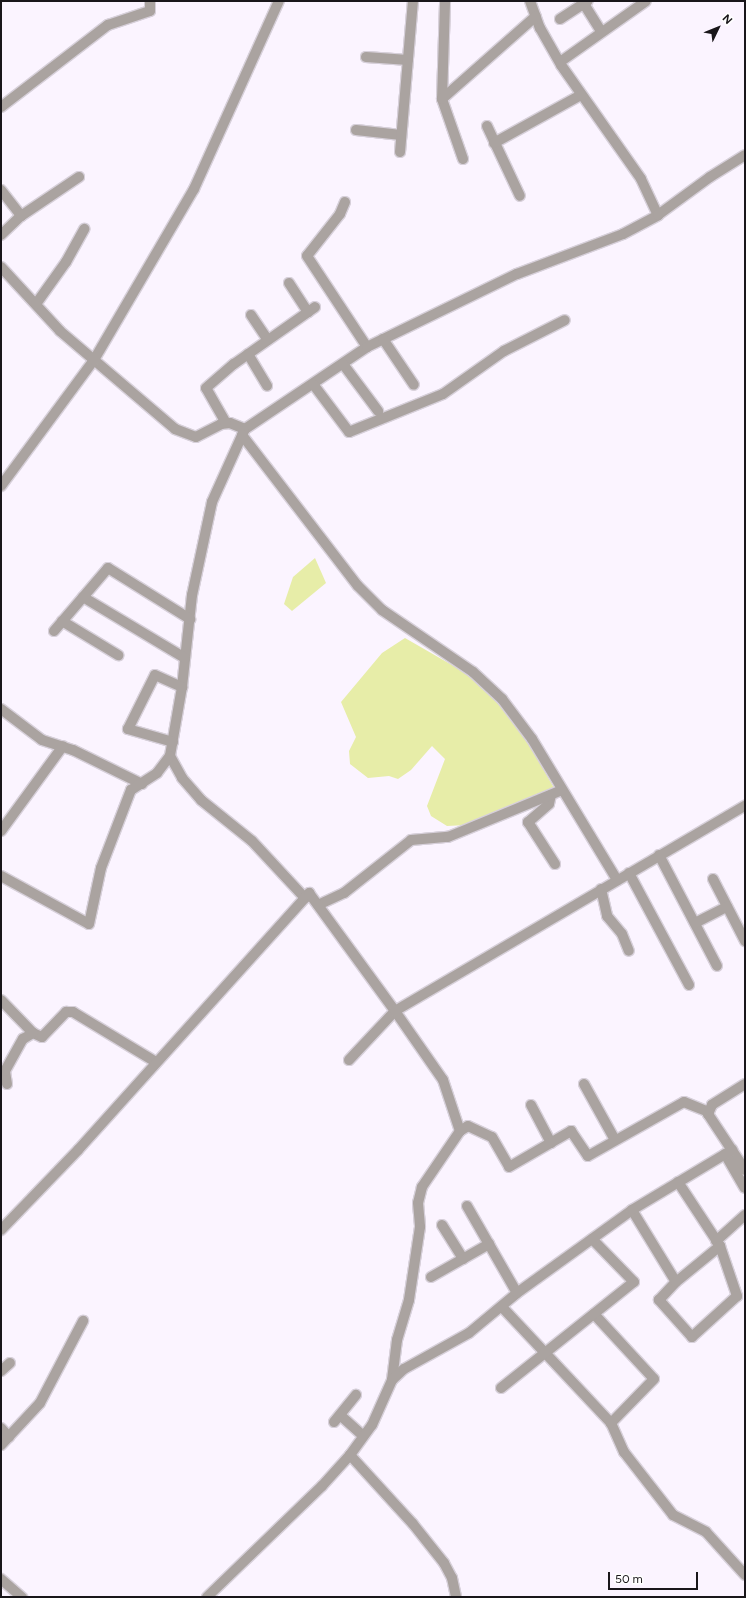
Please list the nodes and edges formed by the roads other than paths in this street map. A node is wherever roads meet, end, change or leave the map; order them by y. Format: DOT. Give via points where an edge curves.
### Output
graph roads {
  1 [pos="150,1"];
  2 [pos="279,1"];
  3 [pos="413,1"];
  4 [pos="445,1"];
  5 [pos="530,1"];
  6 [pos="646,1"];
  7 [pos="586,3"];
  8 [pos="536,16"];
  9 [pos="560,19"];
  10 [pos="601,31"];
  11 [pos="366,57"];
  12 [pos="408,60"];
  13 [pos="560,62"];
  14 [pos="581,95"];
  15 [pos="442,99"];
  16 [pos="1,107"];
  17 [pos="487,126"];
  18 [pos="356,130"];
  19 [pos="401,135"];
  20 [pos="494,143"];
  21 [pos="400,152"];
  22 [pos="745,155"];
  23 [pos="463,159"];
  24 [pos="79,178"];
  25 [pos="1,190"];
  26 [pos="520,196"];
  27 [pos="345,202"];
  28 [pos="658,215"];
  29 [pos="21,216"];
  30 [pos="84,230"];
  31 [pos="1,235"];
  32 [pos="1,266"];
  33 [pos="289,283"];
  34 [pos="36,304"];
  35 [pos="251,315"];
  36 [pos="565,320"];
  37 [pos="383,339"];
  38 [pos="268,340"];
  39 [pos="367,347"];
  40 [pos="248,354"];
  41 [pos="94,360"];
  42 [pos="343,364"];
  43 [pos="313,384"];
  44 [pos="414,385"];
  45 [pos="267,386"];
  46 [pos="378,411"];
  47 [pos="226,423"];
  48 [pos="244,432"];
  49 [pos="1,486"];
  50 [pos="83,597"];
  51 [pos="190,619"];
  52 [pos="62,621"];
  53 [pos="54,631"];
  54 [pos="118,655"];
  55 [pos="185,658"];
  56 [pos="182,687"];
  57 [pos="1,709"];
  58 [pos="173,742"];
  59 [pos="63,746"];
  60 [pos="170,756"];
  61 [pos="142,784"];
  62 [pos="562,790"];
  63 [pos="551,795"];
  64 [pos="745,806"];
  65 [pos="1,831"];
  66 [pos="660,855"];
  67 [pos="555,864"];
  68 [pos="629,873"];
  69 [pos="1,876"];
  70 [pos="713,879"];
  71 [pos="617,880"];
  72 [pos="601,889"];
  73 [pos="305,898"];
  74 [pos="318,905"];
  75 [pos="728,907"];
  76 [pos="695,923"];
  77 [pos="745,941"];
  78 [pos="629,951"];
  79 [pos="717,966"];
  80 [pos="689,985"];
  81 [pos="1,1000"];
  82 [pos="395,1011"];
  83 [pos="33,1033"];
  84 [pos="349,1060"];
  85 [pos="156,1062"];
  86 [pos="7,1084"];
  87 [pos="584,1084"];
  88 [pos="745,1084"];
  89 [pos="531,1105"];
  90 [pos="709,1112"];
  91 [pos="460,1131"];
  92 [pos="615,1140"];
  93 [pos="551,1143"];
  94 [pos="728,1152"];
  95 [pos="745,1170"];
  96 [pos="678,1182"];
  97 [pos="745,1188"];
  98 [pos="467,1206"];
  99 [pos="632,1210"];
  100 [pos="745,1215"];
  101 [pos="442,1226"];
  102 [pos="1,1230"];
  103 [pos="592,1239"];
  104 [pos="718,1243"];
  105 [pos="489,1244"];
  106 [pos="463,1259"];
  107 [pos="431,1277"];
  108 [pos="676,1282"];
  109 [pos="517,1293"];
  110 [pos="502,1307"];
  111 [pos="594,1314"];
  112 [pos="83,1321"];
  113 [pos="545,1353"];
  114 [pos="10,1363"];
  115 [pos="1,1371"];
  116 [pos="392,1380"];
  117 [pos="501,1388"];
  118 [pos="356,1395"];
  119 [pos="611,1423"];
  120 [pos="1,1428"];
  121 [pos="363,1436"];
  122 [pos="9,1437"];
  123 [pos="1,1445"];
  124 [pos="350,1455"];
  125 [pos="745,1574"];
  126 [pos="1,1579"];
  127 [pos="22,1597"];
  128 [pos="207,1597"];
  129 [pos="456,1597"];
  1 -- 16 [label="street" via="150,11 108,25"];
  2 -- 41 [label="street" via="204,171"];
  3 -- 12 [label="street"];
  4 -- 15 [label="street"];
  5 -- 8 [label="street"];
  6 -- 10 [label="street"];
  7 -- 9 [label="street"];
  7 -- 10 [label="street"];
  8 -- 13 [label="street" via="540,28"];
  8 -- 15 [label="street"];
  10 -- 13 [label="street"];
  11 -- 12 [label="street"];
  12 -- 19 [label="street"];
  13 -- 14 [label="street"];
  14 -- 20 [label="street"];
  14 -- 28 [label="street" via="642,179"];
  15 -- 23 [label="street"];
  17 -- 20 [label="street"];
  18 -- 19 [label="street"];
  19 -- 21 [label="street"];
  20 -- 26 [label="street"];
  22 -- 28 [label="street"];
  24 -- 29 [label="street"];
  25 -- 29 [label="street"];
  27 -- 39 [label="street" via="340,214 307,256"];
  28 -- 37 [label="street" via="623,234 517,274"];
  29 -- 31 [label="street"];
  30 -- 34 [label="street" via="66,262"];
  32 -- 34 [label="street"];
  33 -- 38 [label="street" via="312,310"];
  34 -- 41 [label="street" via="60,331"];
  35 -- 38 [label="street"];
  36 -- 43 [label="street" via="504,351 443,394 349,432"];
  37 -- 39 [label="street"];
  37 -- 44 [label="street"];
  38 -- 40 [label="street"];
  39 -- 42 [label="street"];
  40 -- 45 [label="street"];
  40 -- 47 [label="street" via="206,388"];
  41 -- 47 [label="street" via="175,429 196,437"];
  41 -- 49 [label="street"];
  42 -- 43 [label="street"];
  42 -- 46 [label="street"];
  43 -- 48 [label="street"];
  47 -- 48 [label="street"];
  48 -- 51 [label="street" via="212,502"];
  48 -- 62 [label="street" via="358,586 382,610 473,672 502,699 532,739"];
  50 -- 51 [label="street" via="108,568"];
  50 -- 52 [label="street"];
  50 -- 55 [label="street"];
  51 -- 55 [label="street"];
  52 -- 53 [label="street"];
  52 -- 54 [label="street"];
  55 -- 56 [label="street"];
  56 -- 58 [label="street"];
  56 -- 58 [label="street" via="155,675 128,730"];
  57 -- 59 [label="street" via="42,740"];
  58 -- 60 [label="street"];
  59 -- 61 [label="street"];
  59 -- 65 [label="street"];
  60 -- 61 [label="street" via="157,773"];
  60 -- 73 [label="street" via="182,778 201,800 252,841"];
  61 -- 69 [label="street" via="131,790 101,868 89,924"];
  62 -- 63 [label="street"];
  62 -- 71 [label="street"];
  63 -- 67 [label="street" via="549,804 528,822"];
  63 -- 74 [label="street" via="448,837 411,840 344,893"];
  64 -- 66 [label="street"];
  66 -- 68 [label="street"];
  66 -- 76 [label="street"];
  68 -- 71 [label="street"];
  68 -- 80 [label="street"];
  70 -- 75 [label="street"];
  71 -- 72 [label="street"];
  72 -- 78 [label="street" via="607,916 622,934"];
  72 -- 82 [label="street"];
  73 -- 74 [label="street" via="309,893"];
  73 -- 85 [label="street"];
  74 -- 82 [label="street"];
  75 -- 76 [label="street"];
  75 -- 77 [label="street"];
  76 -- 79 [label="street"];
  81 -- 83 [label="street"];
  82 -- 84 [label="street"];
  82 -- 91 [label="street" via="443,1080"];
  83 -- 85 [label="street" via="42,1037 66,1012 73,1012"];
  83 -- 86 [label="street" via="23,1039 5,1071"];
  85 -- 102 [label="street" via="78,1150"];
  87 -- 92 [label="street"];
  88 -- 90 [label="street" via="712,1105"];
  89 -- 93 [label="street"];
  90 -- 92 [label="street" via="684,1102"];
  90 -- 94 [label="street"];
  91 -- 93 [label="street" via="468,1126 492,1137 509,1166"];
  91 -- 116 [label="street" via="422,1187 419,1197 420,1227 409,1300 396,1340"];
  92 -- 93 [label="street" via="588,1156 572,1131"];
  94 -- 95 [label="street"];
  94 -- 96 [label="street"];
  94 -- 97 [label="street"];
  96 -- 99 [label="street"];
  96 -- 104 [label="street"];
  98 -- 105 [label="street"];
  99 -- 103 [label="street"];
  99 -- 108 [label="street"];
  100 -- 104 [label="street"];
  101 -- 106 [label="street"];
  103 -- 109 [label="street"];
  103 -- 111 [label="street" via="634,1282"];
  104 -- 108 [label="street"];
  104 -- 108 [label="street" via="737,1296 692,1336 659,1300"];
  105 -- 106 [label="street"];
  105 -- 109 [label="street"];
  106 -- 107 [label="street"];
  109 -- 110 [label="street"];
  110 -- 113 [label="street"];
  110 -- 116 [label="street" via="469,1333 404,1369"];
  111 -- 113 [label="street"];
  111 -- 119 [label="street" via="654,1379"];
  112 -- 122 [label="street" via="40,1403"];
  113 -- 117 [label="street"];
  113 -- 119 [label="street"];
  114 -- 115 [label="street"];
  116 -- 121 [label="street" via="372,1425"];
  118 -- 121 [label="street" via="337,1419"];
  119 -- 125 [label="street" via="624,1452 673,1515 706,1532"];
  120 -- 122 [label="street"];
  121 -- 124 [label="street"];
  122 -- 123 [label="street"];
  124 -- 128 [label="street" via="322,1486"];
  124 -- 129 [label="street" via="413,1524 444,1563 452,1578"];
  126 -- 127 [label="street"];
}
